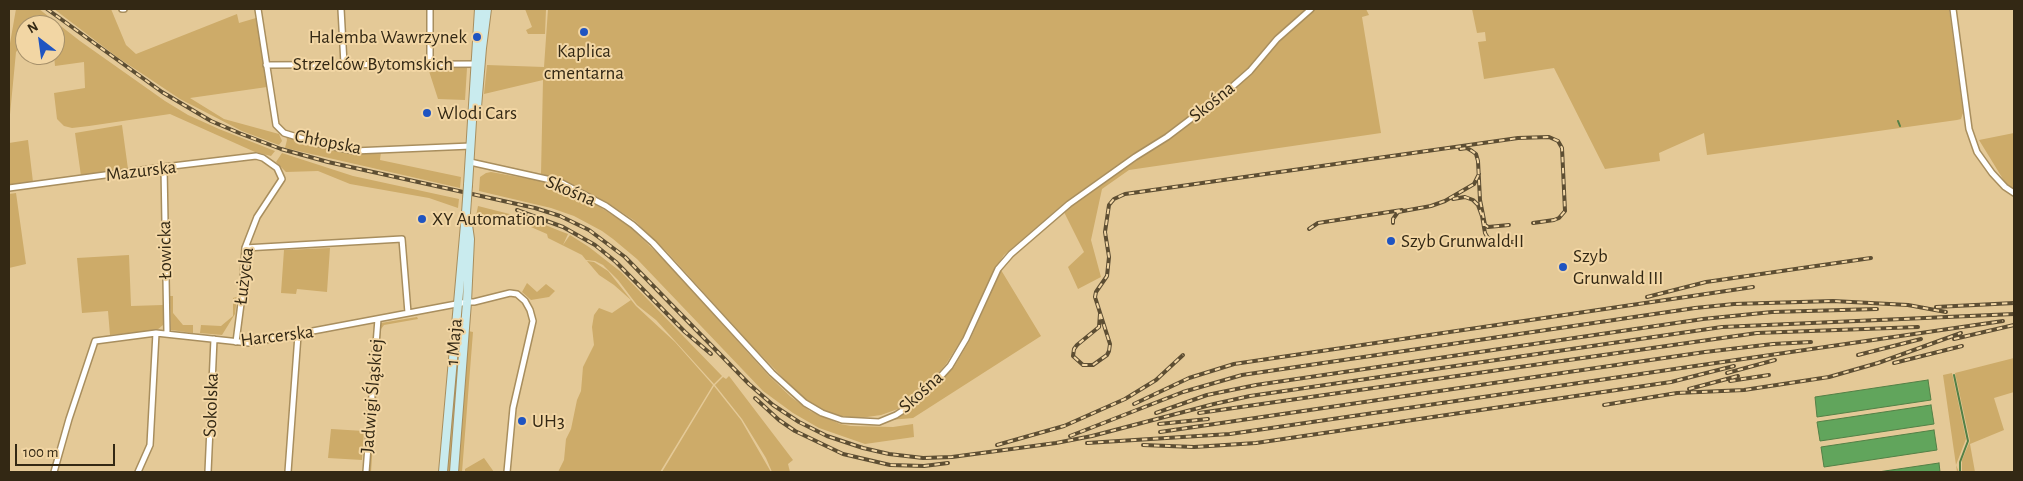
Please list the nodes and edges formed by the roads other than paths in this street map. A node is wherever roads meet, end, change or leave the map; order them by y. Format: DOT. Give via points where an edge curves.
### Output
graph roads {
  1 [pos="258,9"];
  2 [pos="341,9"];
  3 [pos="430,9"];
  4 [pos="479,9"];
  5 [pos="487,9"];
  6 [pos="1311,9"];
  7 [pos="1953,9"];
  8 [pos="430,63"];
  9 [pos="344,64"];
  10 [pos="478,64"];
  11 [pos="266,65"];
  12 [pos="471,146"];
  13 [pos="470,162"];
  14 [pos="272,163"];
  15 [pos="164,167"];
  16 [pos="9,188"];
  17 [pos="2014,193"];
  18 [pos="466,213"];
  19 [pos="245,248"];
  20 [pos="467,302"];
  21 [pos="457,304"];
  22 [pos="408,313"];
  23 [pos="378,319"];
  24 [pos="156,333"];
  25 [pos="167,333"];
  26 [pos="298,335"];
  27 [pos="214,339"];
  28 [pos="236,342"];
  29 [pos="54,472"];
  30 [pos="138,472"];
  31 [pos="208,472"];
  32 [pos="288,472"];
  33 [pos="366,472"];
  34 [pos="444,472"];
  35 [pos="454,472"];
  36 [pos="507,472"];
  1 -- 11 [label="street, Chłopska"];
  2 -- 9 [label="street"];
  3 -- 8 [label="street"];
  4 -- 10 [label="main road, 1 Maja"];
  5 -- 10 [label="main road, 1 Maja"];
  6 -- 13 [label="street, Skośna" via="1276,39 1250,71 1225,93 1069,204 1011,254 998,269 950,366 908,407 879,422 842,420 804,403 772,373 659,250 633,225 606,206 560,182"];
  7 -- 17 [label="street" via="1969,129 1977,152 1992,173"];
  8 -- 9 [label="street, Strzelców Bytomskich"];
  8 -- 10 [label="street, Strzelców Bytomskich"];
  9 -- 11 [label="street, Strzelców Bytomskich"];
  10 -- 12 [label="main road, 1 Maja" via="478,103"];
  11 -- 12 [label="street, Chłopska" via="276,125 284,133 354,150"];
  12 -- 13 [label="main road, 1 Maja"];
  13 -- 18 [label="main road, 1 Maja, bridge"];
  14 -- 15 [label="street, Mazurska" via="256,156"];
  14 -- 19 [label="street, Łużycka" via="282,179 256,217"];
  15 -- 16 [label="street, Mazurska"];
  15 -- 25 [label="street, Łowicka"];
  18 -- 20 [label="main road, 1 Maja" via="470,239"];
  18 -- 21 [label="main road, 1 Maja"];
  19 -- 22 [label="street" via="402,239"];
  19 -- 28 [label="street, Łużycka"];
  20 -- 21 [label="street, Harcerska"];
  20 -- 35 [label="main road, 1 Maja"];
  20 -- 36 [label="street, Harcerska" via="506,293 517,294 530,310 532,324 513,408"];
  21 -- 22 [label="street, Harcerska"];
  21 -- 34 [label="main road, 1 Maja"];
  22 -- 23 [label="street, Harcerska"];
  23 -- 26 [label="street, Harcerska"];
  23 -- 33 [label="street, Jadwigi Śląskiej"];
  24 -- 25 [label="street, Harcerska"];
  24 -- 29 [label="street, Harcerska" via="95,341"];
  24 -- 30 [label="street" via="150,445"];
  25 -- 27 [label="street, Harcerska"];
  26 -- 28 [label="street, Harcerska"];
  26 -- 32 [label="street"];
  27 -- 28 [label="street, Harcerska"];
  27 -- 31 [label="street, Sokolska"];
}
